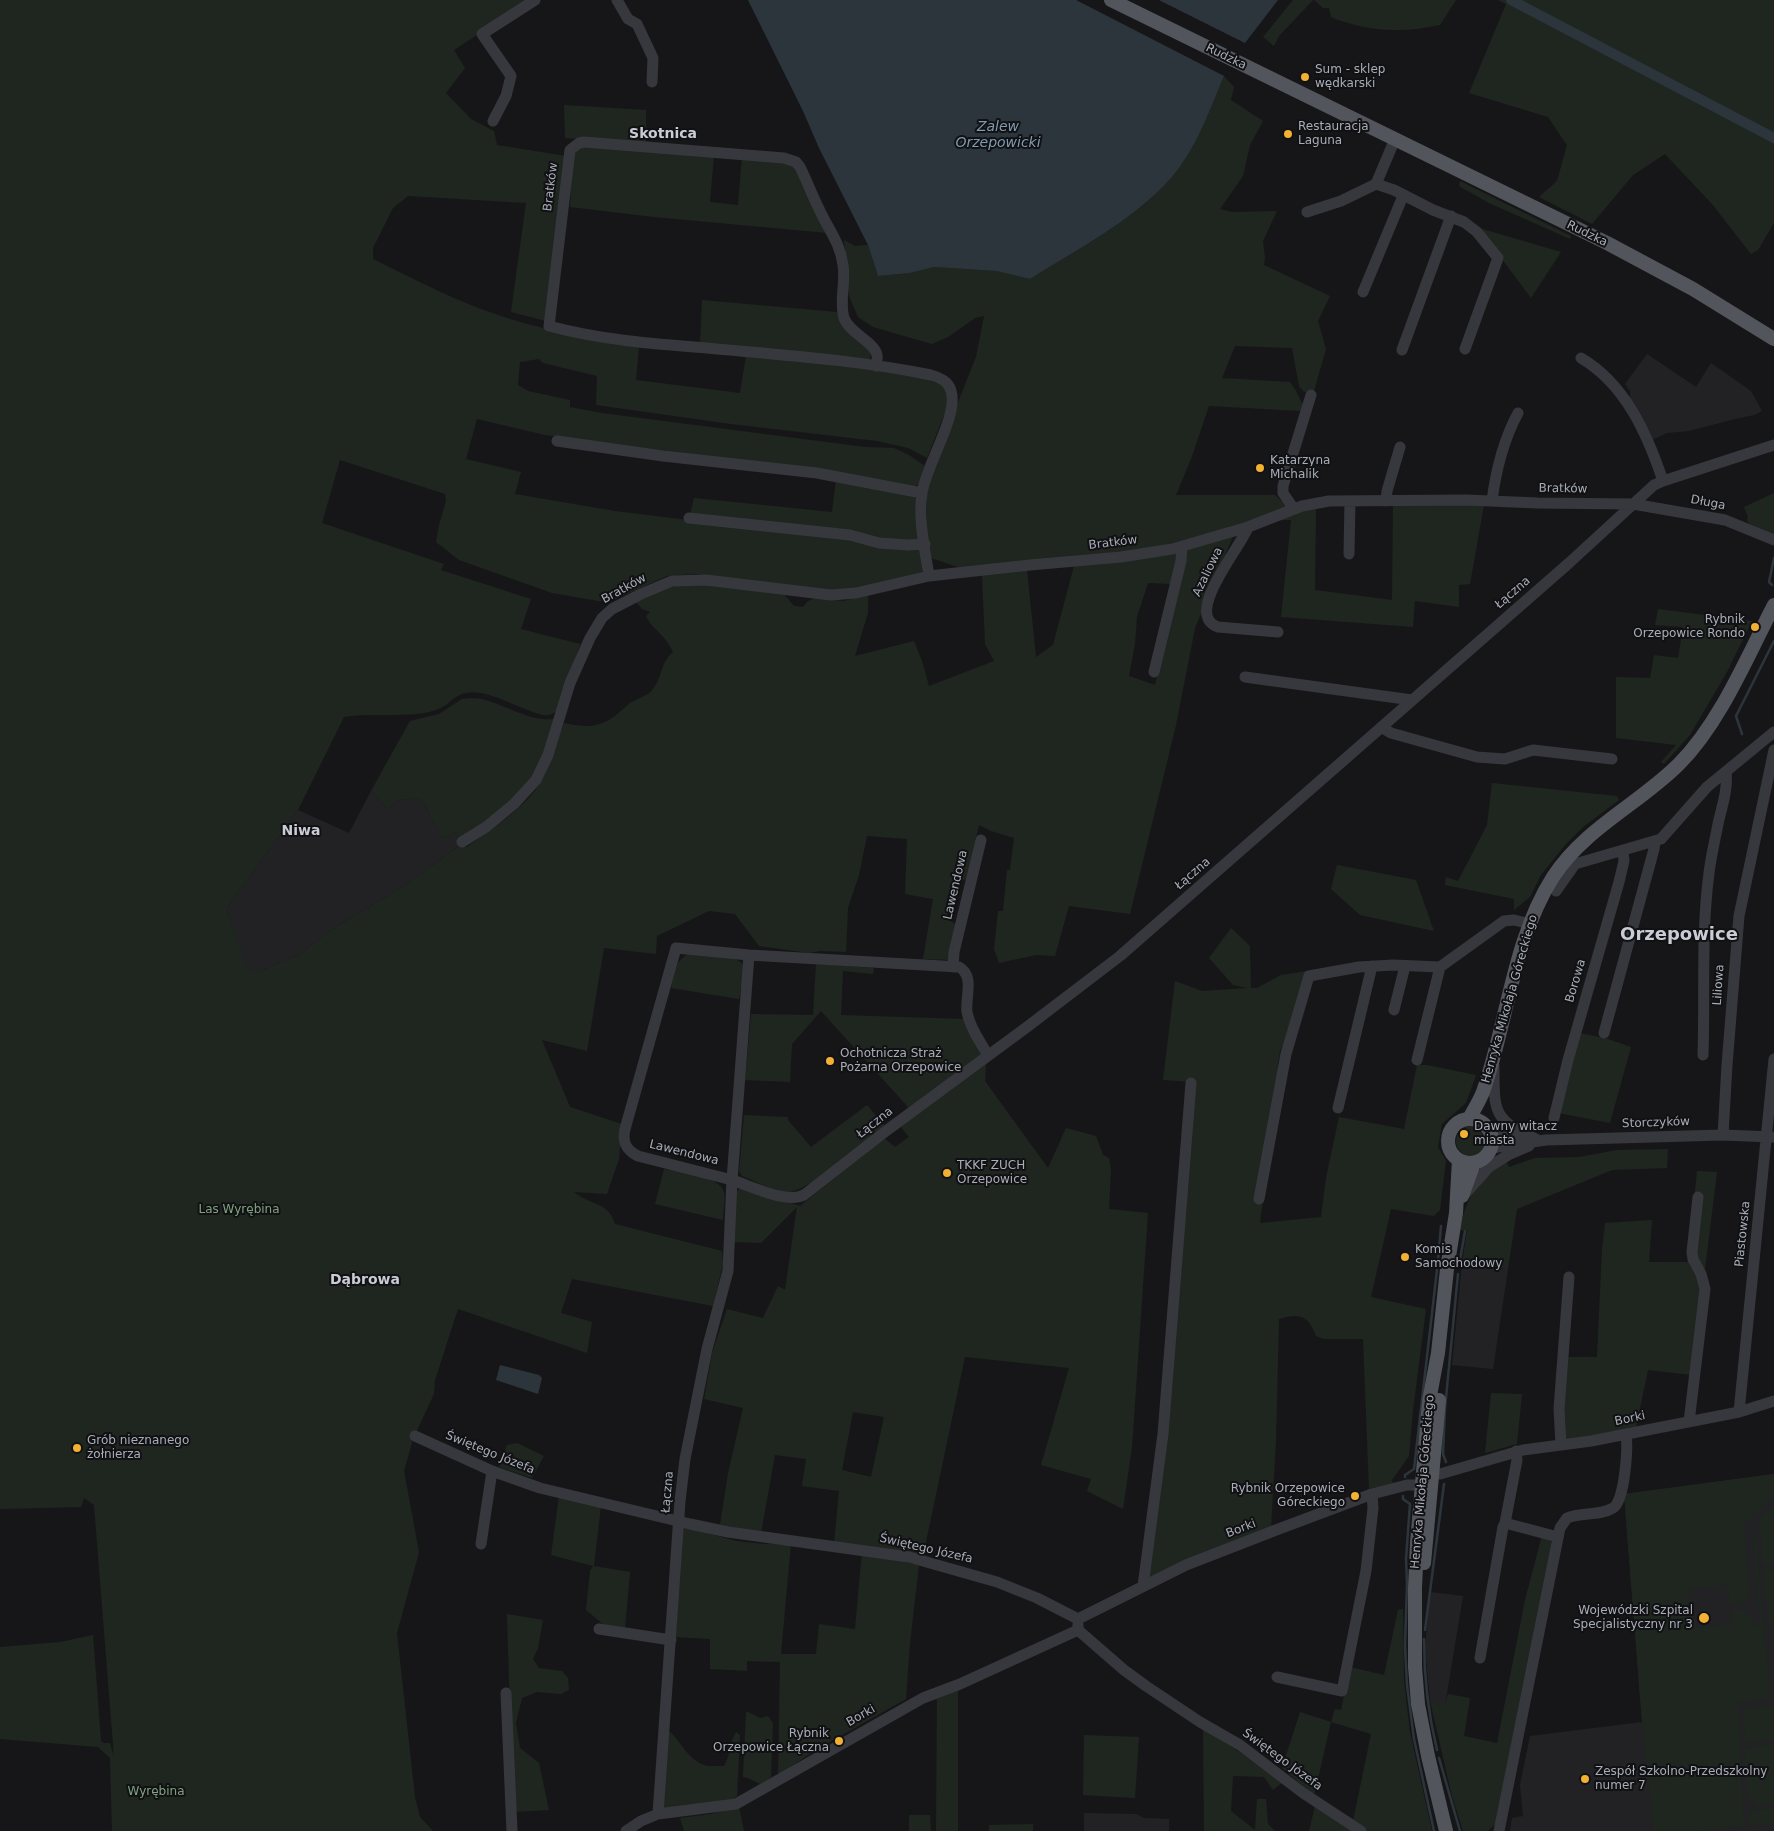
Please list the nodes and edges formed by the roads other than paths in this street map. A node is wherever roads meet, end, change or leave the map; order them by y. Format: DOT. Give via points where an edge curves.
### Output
graph roads {
  1 [pos="535,0"];
  2 [pos="617,0"];
  3 [pos="1111,0"];
  4 [pos="652,82"];
  5 [pos="493,121"];
  6 [pos="1395,139"];
  7 [pos="1376,184"];
  8 [pos="1403,196"];
  9 [pos="1307,212"];
  10 [pos="1452,216"];
  11 [pos="1363,292"];
  12 [pos="1774,339"];
  13 [pos="1465,349"];
  14 [pos="1402,350"];
  15 [pos="1581,358"];
  16 [pos="876,366"];
  17 [pos="1311,394"];
  18 [pos="1518,413"];
  19 [pos="557,440"];
  20 [pos="1774,445"];
  21 [pos="1400,446"];
  22 [pos="1663,481"];
  23 [pos="922,493"];
  24 [pos="1492,500"];
  25 [pos="1350,501"];
  26 [pos="1386,501"];
  27 [pos="1633,504"];
  28 [pos="1294,509"];
  29 [pos="689,518"];
  30 [pos="1248,527"];
  31 [pos="1774,540"];
  32 [pos="925,544"];
  33 [pos="1182,546"];
  34 [pos="1349,554"];
  35 [pos="929,576"];
  36 [pos="1774,605"];
  37 [pos="1278,632"];
  38 [pos="1154,672"];
  39 [pos="1245,677"];
  40 [pos="1412,700"];
  41 [pos="1381,727"];
  42 [pos="1774,732"];
  43 [pos="1774,750"];
  44 [pos="1612,759"];
  45 [pos="1726,772"];
  46 [pos="981,840"];
  47 [pos="462,842"];
  48 [pos="1655,842"];
  49 [pos="1622,851"];
  50 [pos="1556,891"];
  51 [pos="1530,924"];
  52 [pos="749,955"];
  53 [pos="1372,966"];
  54 [pos="1405,966"];
  55 [pos="953,967"];
  56 [pos="1440,967"];
  57 [pos="1394,1010"];
  58 [pos="1604,1033"];
  59 [pos="1494,1052"];
  60 [pos="988,1055"];
  61 [pos="1703,1056"];
  62 [pos="1774,1059"];
  63 [pos="1417,1060"];
  64 [pos="1191,1083"];
  65 [pos="1484,1090"];
  66 [pos="1338,1108"];
  67 [pos="1554,1118"];
  68 [pos="1469,1119"];
  69 [pos="1489,1135"];
  70 [pos="1723,1135"];
  71 [pos="1770,1137"];
  72 [pos="1539,1140"];
  73 [pos="1459,1160"];
  74 [pos="1474,1163"];
  75 [pos="732,1180"];
  76 [pos="1462,1197"];
  77 [pos="1698,1197"];
  78 [pos="1259,1199"];
  79 [pos="1456,1213"];
  80 [pos="1569,1277"];
  81 [pos="1774,1400"];
  82 [pos="1739,1412"];
  83 [pos="1689,1422"];
  84 [pos="1626,1434"];
  85 [pos="415,1436"];
  86 [pos="1561,1445"];
  87 [pos="1516,1451"];
  88 [pos="492,1471"];
  89 [pos="1427,1480"];
  90 [pos="1372,1494"];
  91 [pos="679,1522"];
  92 [pos="1505,1523"];
  93 [pos="1558,1537"];
  94 [pos="481,1544"];
  95 [pos="1143,1586"];
  96 [pos="1078,1624"];
  97 [pos="599,1629"];
  98 [pos="671,1640"];
  99 [pos="1480,1658"];
  100 [pos="1277,1677"];
  101 [pos="506,1693"];
  102 [pos="658,1814"];
  103 [pos="512,1831"];
  104 [pos="626,1831"];
  105 [pos="1361,1831"];
  106 [pos="1446,1831"];
  107 [pos="1499,1831"];
  1 -- 5 [label="street" via="482,34 511,76 506,96"];
  2 -- 4 [label="street" via="628,19 637,24 653,58"];
  3 -- 6 [label="main road, Rudzka"];
  6 -- 7 [label="street"];
  6 -- 12 [label="main road, Rudzka" via="1635,258"];
  7 -- 8 [label="street"];
  7 -- 9 [label="street" via="1341,201"];
  8 -- 10 [label="street"];
  8 -- 11 [label="street"];
  10 -- 13 [label="street" via="1472,228 1498,258"];
  10 -- 14 [label="street"];
  15 -- 22 [label="street" via="1605,374 1621,394 1643,430"];
  16 -- 16 [label="street, Bratków" via="877,354 873,347 845,321 843,264 837,244 796,162 779,157 584,142 570,150 549,326 629,341"];
  16 -- 23 [label="street, Bratków" via="935,376 951,390 951,410"];
  17 -- 28 [label="street" via="1283,486 1283,493"];
  18 -- 24 [label="street" via="1502,447"];
  19 -- 23 [label="street" via="663,456 817,473"];
  20 -- 22 [label="street, Łączna"];
  21 -- 26 [label="street"];
  22 -- 27 [label="street, Łączna"];
  23 -- 32 [label="street, Bratków"];
  24 -- 26 [label="street, Bratków"];
  24 -- 27 [label="street, Bratków"];
  25 -- 26 [label="street, Bratków"];
  25 -- 28 [label="street, Bratków" via="1321,502"];
  25 -- 34 [label="street"];
  27 -- 31 [label="street, Długa" via="1725,520"];
  27 -- 40 [label="street, Łączna"];
  28 -- 30 [label="street, Bratków"];
  29 -- 32 [label="street" via="850,535 879,543"];
  30 -- 33 [label="street, Bratków"];
  30 -- 37 [label="street, Azaliowa" via="1210,596 1206,618 1218,627"];
  32 -- 35 [label="street, Bratków"];
  33 -- 35 [label="street, Bratków" via="1121,557"];
  33 -- 38 [label="street"];
  35 -- 47 [label="street, Bratków" via="856,593 831,595 706,580 679,580 641,594 612,610 602,618 583,653 548,755 536,780 514,804"];
  36 -- 51 [label="main road, Henryka Mikołaja Góreckiego" via="1698,742 1662,780 1577,848 1552,879"];
  39 -- 40 [label="street"];
  40 -- 41 [label="street, Łączna"];
  41 -- 44 [label="street" via="1391,733 1477,757 1505,759 1533,750"];
  41 -- 60 [label="street, Łączna" via="1120,956"];
  42 -- 45 [label="street"];
  43 -- 70 [label="street, Liliowa" via="1739,916"];
  45 -- 48 [label="street" via="1707,787 1666,835"];
  45 -- 61 [label="street" via="1728,784 1718,823 1707,894"];
  46 -- 55 [label="street, Lawendowa"];
  48 -- 49 [label="street"];
  48 -- 58 [label="street"];
  49 -- 50 [label="street" via="1575,864"];
  49 -- 67 [label="street, Borowa" via="1624,861 1619,882"];
  51 -- 56 [label="street" via="1504,921"];
  51 -- 59 [label="main road, Henryka Mikołaja Góreckiego"];
  52 -- 55 [label="street, Lawendowa"];
  52 -- 75 [label="street, Lawendowa"];
  52 -- 75 [label="street, Lawendowa" via="676,948 624,1135 626,1146 638,1156"];
  53 -- 54 [label="street"];
  53 -- 66 [label="street"];
  53 -- 78 [label="street" via="1308,976 1286,1054"];
  54 -- 56 [label="street"];
  54 -- 57 [label="street"];
  55 -- 60 [label="street" via="962,969 966,974 969,1018"];
  56 -- 63 [label="street"];
  59 -- 65 [label="main road, Henryka Mikołaja Góreckiego"];
  59 -- 72 [label="street" via="1493,1090 1498,1111 1515,1130"];
  60 -- 75 [label="street, Łączna" via="804,1195 786,1198"];
  62 -- 71 [label="street, Piastowska"];
  64 -- 95 [label="street" via="1163,1434"];
  65 -- 68 [label="main road, Henryka Mikołaja Góreckiego"];
  65 -- 69 [label="main road, Henryka Mikołaja Góreckiego"];
  68 -- 69 [label="main road"];
  68 -- 73 [label="main road" via="1454,1126 1448,1137 1450,1150"];
  69 -- 72 [label="street, Storczyków"];
  69 -- 74 [label="main road" via="1484,1158"];
  70 -- 71 [label="street, Storczyków"];
  70 -- 72 [label="street, Storczyków"];
  71 -- 82 [label="street, Piastowska"];
  72 -- 76 [label="street" via="1489,1167"];
  73 -- 74 [label="main road"];
  73 -- 79 [label="main road, Henryka Mikołaja Góreckiego"];
  74 -- 76 [label="main road, Henryka Mikołaja Góreckiego"];
  75 -- 91 [label="street, Łączna" via="728,1272 707,1349 685,1459"];
  76 -- 79 [label="main road, Henryka Mikołaja Góreckiego"];
  77 -- 83 [label="street" via="1692,1252 1705,1289"];
  79 -- 89 [label="main road, Henryka Mikołaja Góreckiego" via="1446,1276 1438,1353 1438,1403"];
  80 -- 86 [label="street" via="1559,1409"];
  81 -- 82 [label="street, Borki"];
  82 -- 83 [label="street, Borki"];
  83 -- 84 [label="street, Borki"];
  84 -- 86 [label="street, Borki"];
  84 -- 93 [label="street" via="1618,1504 1609,1510 1567,1518 1561,1524"];
  85 -- 88 [label="street, Świętego Józefa"];
  86 -- 87 [label="street, Borki"];
  87 -- 89 [label="street, Borki"];
  87 -- 92 [label="street"];
  88 -- 91 [label="street, Świętego Józefa" via="540,1488"];
  88 -- 94 [label="street"];
  89 -- 90 [label="street, Borki"];
  89 -- 106 [label="main road, Henryka Mikołaja Góreckiego" via="1425,1556 1416,1613 1415,1667 1419,1711"];
  90 -- 95 [label="street, Borki" via="1186,1565"];
  90 -- 100 [label="street" via="1374,1508 1366,1571 1342,1691"];
  91 -- 96 [label="street, Świętego Józefa" via="909,1557 997,1582 1037,1598"];
  91 -- 98 [label="street, Łączna"];
  92 -- 93 [label="street"];
  92 -- 99 [label="street"];
  93 -- 107 [label="street"];
  95 -- 96 [label="street, Borki"];
  96 -- 102 [label="street, Borki" via="960,1684 923,1698 736,1804"];
  96 -- 105 [label="street, Świętego Józefa" via="1124,1670 1240,1745"];
  97 -- 98 [label="street"];
  98 -- 102 [label="street, Łączna"];
  101 -- 103 [label="street"];
  102 -- 104 [label="street"];
}
